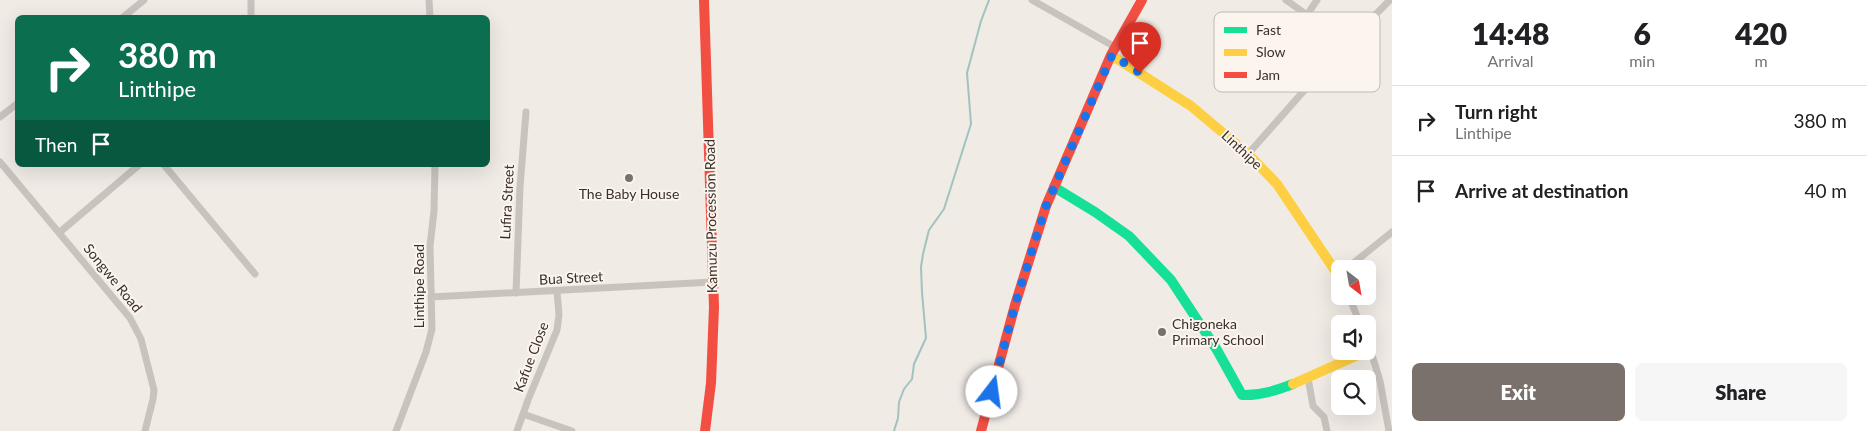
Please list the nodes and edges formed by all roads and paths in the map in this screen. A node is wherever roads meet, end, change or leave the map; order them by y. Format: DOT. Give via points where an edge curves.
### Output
graph roads {
  1 [pos="144,0"];
  2 [pos="251,0"];
  3 [pos="429,0"];
  4 [pos="704,0"];
  5 [pos="1032,0"];
  6 [pos="1142,0"];
  7 [pos="1286,0"];
  8 [pos="1317,0"];
  9 [pos="1390,0"];
  10 [pos="1303,12"];
  11 [pos="1309,12"];
  12 [pos="1378,12"];
  13 [pos="126,15"];
  14 [pos="251,15"];
  15 [pos="430,15"];
  16 [pos="1113,51"];
  17 [pos="1303,92"];
  18 [pos="15,104"];
  19 [pos="526,112"];
  20 [pos="0,117"];
  21 [pos="1248,154"];
  22 [pos="0,162"];
  23 [pos="137,167"];
  24 [pos="166,167"];
  25 [pos="435,167"];
  26 [pos="1054,187"];
  27 [pos="60,232"];
  28 [pos="1392,232"];
  29 [pos="1331,260"];
  30 [pos="1358,260"];
  31 [pos="255,274"];
  32 [pos="712,282"];
  33 [pos="557,291"];
  34 [pos="516,293"];
  35 [pos="431,297"];
  36 [pos="1348,360"];
  37 [pos="1372,360"];
  38 [pos="1308,378"];
  39 [pos="523,414"];
  40 [pos="145,431"];
  41 [pos="396,431"];
  42 [pos="517,431"];
  43 [pos="572,431"];
  44 [pos="705,431"];
  45 [pos="981,431"];
  46 [pos="1327,431"];
  47 [pos="1389,431"];
  1 -- 13 [label="street"];
  2 -- 14 [label="street"];
  3 -- 15 [label="street"];
  4 -- 32 [label="main road, Kamuzu Procession Road"];
  5 -- 16 [label="street"];
  6 -- 16 [label="main road"];
  7 -- 10 [label="street"];
  8 -- 11 [label="street"];
  9 -- 12 [label="street"];
  16 -- 21 [label="main road, Linthipe" via="1191,106"];
  16 -- 26 [label="main road"];
  17 -- 21 [label="street"];
  18 -- 20 [label="street"];
  19 -- 34 [label="street, Lufira Street"];
  21 -- 29 [label="main road, Linthipe" via="1277,184"];
  22 -- 27 [label="street, Songwe Road"];
  23 -- 27 [label="street"];
  24 -- 31 [label="street"];
  25 -- 35 [label="street, Linthipe Road" via="430,246"];
  26 -- 38 [label="main road" via="1129,236 1171,280 1242,395 1268,392"];
  26 -- 45 [label="main road" via="1015,305"];
  27 -- 40 [label="street, Songwe Road" via="137,329 154,390"];
  28 -- 30 [label="street"];
  32 -- 33 [label="street, Bua Street"];
  32 -- 44 [label="main road, Kamuzu Procession Road" via="712,364"];
  33 -- 34 [label="street, Bua Street"];
  33 -- 39 [label="street, Kafue Close" via="557,330"];
  34 -- 35 [label="street, Bua Street"];
  35 -- 41 [label="street, Linthipe Road" via="430,340"];
  36 -- 38 [label="main road"];
  37 -- 47 [label="street" via="1380,381"];
  38 -- 46 [label="street" via="1313,406 1324,417"];
  39 -- 42 [label="street, Kafue Close"];
  39 -- 43 [label="street"];
}
